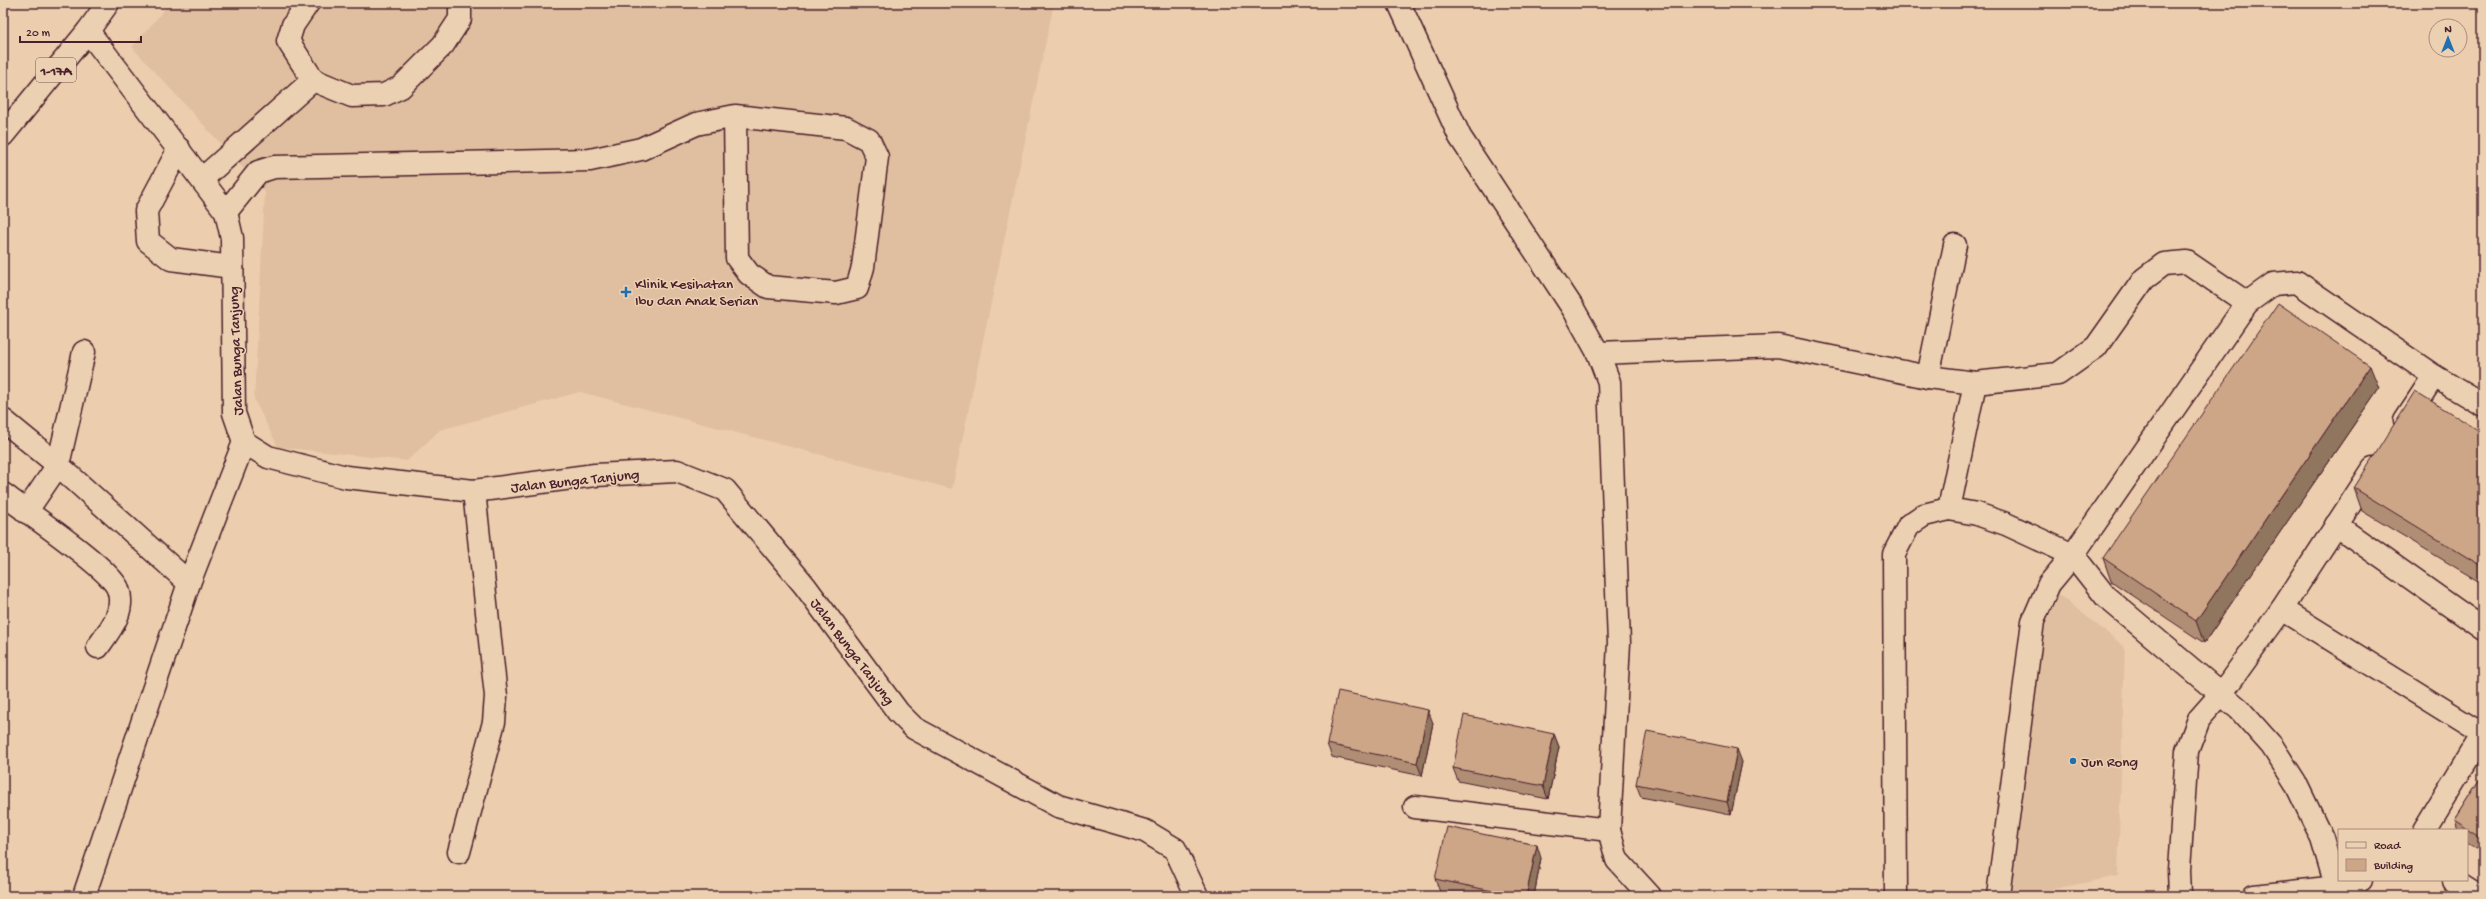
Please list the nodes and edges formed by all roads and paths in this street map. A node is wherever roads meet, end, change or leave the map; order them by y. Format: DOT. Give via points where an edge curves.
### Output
graph roads {
  1 [pos="108,3"];
  2 [pos="308,3"];
  3 [pos="460,3"];
  4 [pos="1399,3"];
  5 [pos="88,31"];
  6 [pos="313,80"];
  7 [pos="735,116"];
  8 [pos="3,136"];
  9 [pos="179,149"];
  10 [pos="202,179"];
  11 [pos="226,212"];
  12 [pos="1955,245"];
  13 [pos="232,267"];
  14 [pos="2247,303"];
  15 [pos="84,352"];
  16 [pos="1598,353"];
  17 [pos="2434,376"];
  18 [pos="1928,377"];
  19 [pos="1975,383"];
  20 [pos="2483,405"];
  21 [pos="3,420"];
  22 [pos="2396,434"];
  23 [pos="244,442"];
  24 [pos="2383,454"];
  25 [pos="58,465"];
  26 [pos="474,491"];
  27 [pos="3,494"];
  28 [pos="1949,509"];
  29 [pos="26,512"];
  30 [pos="2336,525"];
  31 [pos="2073,555"];
  32 [pos="189,583"];
  33 [pos="2282,609"];
  34 [pos="2483,628"];
  35 [pos="98,647"];
  36 [pos="2221,694"];
  37 [pos="2483,733"];
  38 [pos="1415,807"];
  39 [pos="2425,829"];
  40 [pos="1609,830"];
  41 [pos="459,852"];
  42 [pos="2359,881"];
  43 [pos="2456,881"];
  44 [pos="2338,892"];
  45 [pos="84,896"];
  46 [pos="1197,896"];
  47 [pos="1650,896"];
  48 [pos="1896,896"];
  49 [pos="1998,896"];
  50 [pos="2180,896"];
  51 [pos="2254,896"];
  52 [pos="2479,896"];
  1 -- 5 [label="street, 1-17A"];
  2 -- 6 [label="street" via="293,26 288,41"];
  3 -- 6 [label="street" via="460,19 444,46 401,87 384,95 352,96"];
  4 -- 16 [label="street" via="1460,137 1574,310"];
  5 -- 8 [label="street, 1-17A"];
  5 -- 9 [label="street, Jalan Bunga Tanjung"];
  6 -- 10 [label="street"];
  7 -- 7 [label="street" via="846,128 869,140 878,157 863,267 857,288 836,293 768,287 749,274 737,258"];
  7 -- 11 [label="street" via="696,124 641,149 590,160 274,167 258,172"];
  9 -- 10 [label="street, Jalan Bunga Tanjung"];
  9 -- 13 [label="street" via="146,211 148,241 171,259"];
  10 -- 11 [label="street, Jalan Bunga Tanjung"];
  11 -- 13 [label="street, Jalan Bunga Tanjung" via="232,238"];
  12 -- 18 [label="street"];
  13 -- 23 [label="street, Jalan Bunga Tanjung" via="234,413"];
  14 -- 17 [label="street" via="2273,284 2297,282"];
  14 -- 19 [label="street" via="2187,262 2164,264 2144,279 2096,347 2058,374"];
  14 -- 31 [label="street"];
  15 -- 25 [label="street"];
  16 -- 18 [label="street" via="1778,346"];
  16 -- 40 [label="street" via="1609,382 1619,643"];
  17 -- 20 [label="street"];
  17 -- 22 [label="street"];
  18 -- 19 [label="street"];
  19 -- 28 [label="street"];
  21 -- 25 [label="street"];
  23 -- 26 [label="street, Jalan Bunga Tanjung" via="268,457 346,477"];
  23 -- 32 [label="street"];
  24 -- 30 [label="street"];
  25 -- 29 [label="street"];
  25 -- 32 [label="street"];
  26 -- 41 [label="street" via="496,696 494,722"];
  26 -- 46 [label="street, Jalan Bunga Tanjung" via="595,475 677,471 725,490 805,586 898,712 914,728 1058,806 1145,831 1175,849"];
  27 -- 29 [label="street"];
  28 -- 31 [label="street" via="1977,514 2006,524"];
  28 -- 48 [label="street" via="1924,515 1909,525 1894,554"];
  29 -- 35 [label="street" via="99,567 118,589 120,609 114,627"];
  30 -- 33 [label="street"];
  30 -- 34 [label="street"];
  31 -- 36 [label="street" via="2106,597"];
  31 -- 49 [label="street" via="2049,584 2033,621"];
  32 -- 45 [label="street"];
  33 -- 36 [label="street"];
  33 -- 37 [label="street"];
  36 -- 44 [label="street" via="2239,709 2272,746 2295,782 2322,838"];
  36 -- 50 [label="street" via="2200,718 2187,751 2179,870"];
  37 -- 39 [label="street"];
  38 -- 40 [label="street"];
  40 -- 47 [label="street" via="1617,860"];
  42 -- 44 [label="street"];
  43 -- 52 [label="street"];
  44 -- 51 [label="street"];
}
